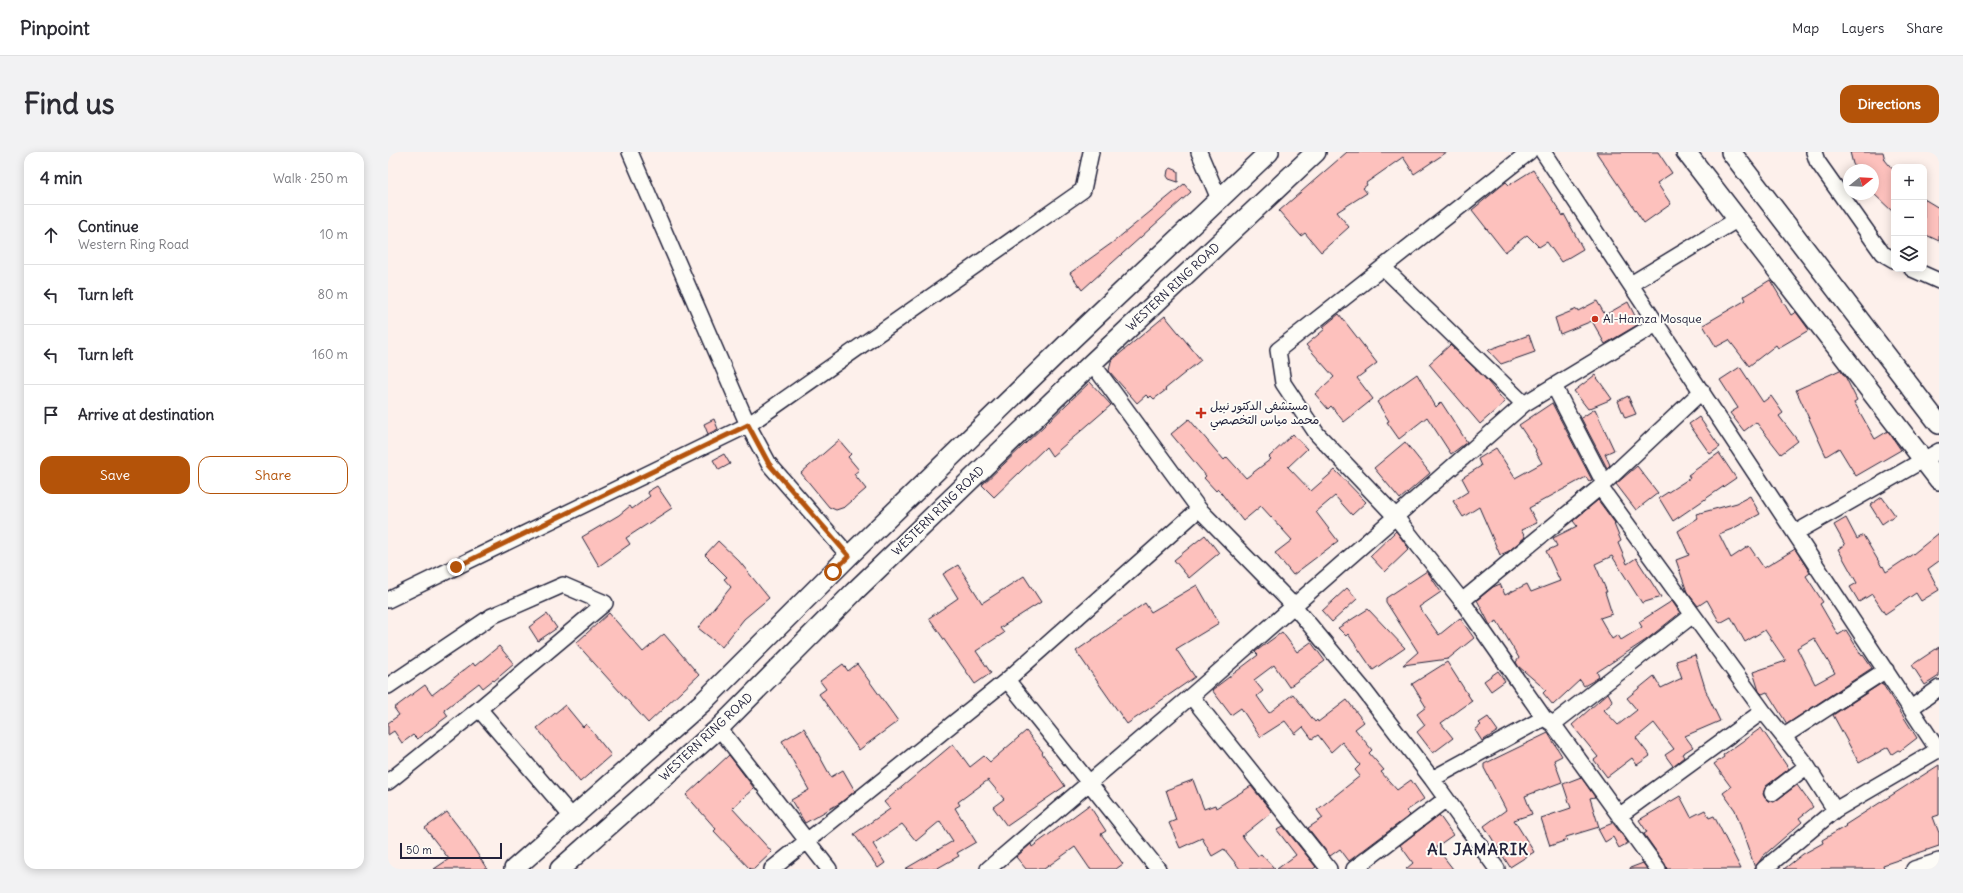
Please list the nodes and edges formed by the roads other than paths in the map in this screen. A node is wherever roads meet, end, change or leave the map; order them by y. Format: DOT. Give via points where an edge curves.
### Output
graph roads {
  1 [pos="630,152"];
  2 [pos="1091,152"];
  3 [pos="1199,152"];
  4 [pos="1269,152"];
  5 [pos="1316,152"];
  6 [pos="1528,152"];
  7 [pos="1543,152"];
  8 [pos="1686,152"];
  9 [pos="1731,152"];
  10 [pos="1814,152"];
  11 [pos="1219,199"];
  12 [pos="1738,219"];
  13 [pos="1891,258"];
  14 [pos="1383,267"];
  15 [pos="1919,272"];
  16 [pos="1939,281"];
  17 [pos="1631,284"];
  18 [pos="1656,324"];
  19 [pos="1072,339"];
  20 [pos="1092,363"];
  21 [pos="1554,386"];
  22 [pos="1702,391"];
  23 [pos="1524,404"];
  24 [pos="1939,424"];
  25 [pos="748,425"];
  26 [pos="1931,456"];
  27 [pos="1939,480"];
  28 [pos="1602,485"];
  29 [pos="1199,509"];
  30 [pos="1394,516"];
  31 [pos="1795,533"];
  32 [pos="849,556"];
  33 [pos="388,600"];
  34 [pos="1462,601"];
  35 [pos="1294,606"];
  36 [pos="1693,615"];
  37 [pos="1886,670"];
  38 [pos="1007,680"];
  39 [pos="388,686"];
  40 [pos="1939,688"];
  41 [pos="1192,696"];
  42 [pos="703,702"];
  43 [pos="1911,708"];
  44 [pos="479,709"];
  45 [pos="1763,711"];
  46 [pos="1548,721"];
  47 [pos="719,728"];
  48 [pos="1784,736"];
  49 [pos="1807,766"];
  50 [pos="1432,780"];
  51 [pos="388,782"];
  52 [pos="1090,782"];
  53 [pos="1772,793"];
  54 [pos="1446,799"];
  55 [pos="1835,810"];
  56 [pos="1619,816"];
  57 [pos="573,818"];
  58 [pos="806,841"];
  59 [pos="1939,862"];
  60 [pos="514,869"];
  61 [pos="560,869"];
  62 [pos="772,869"];
  63 [pos="829,869"];
  64 [pos="988,869"];
  65 [pos="1158,869"];
  66 [pos="1329,869"];
  67 [pos="1354,869"];
  68 [pos="1497,869"];
  69 [pos="1658,869"];
  70 [pos="1764,869"];
  71 [pos="1914,869"];
  1 -- 25 [label="street"];
  2 -- 25 [label="street" via="1083,190"];
  3 -- 11 [label="street"];
  4 -- 11 [label="main road"];
  5 -- 20 [label="main road, WESTERN RING ROAD"];
  6 -- 14 [label="street"];
  7 -- 17 [label="street"];
  8 -- 12 [label="main road"];
  9 -- 24 [label="main road"];
  10 -- 13 [label="street" via="1817,161 1882,253"];
  11 -- 19 [label="main road"];
  12 -- 17 [label="street"];
  12 -- 26 [label="main road"];
  14 -- 23 [label="street"];
  14 -- 30 [label="street" via="1278,350 1283,383 1317,434"];
  15 -- 16 [label="street"];
  17 -- 18 [label="street"];
  18 -- 21 [label="street"];
  18 -- 22 [label="street"];
  19 -- 20 [label="main road"];
  19 -- 32 [label="main road"];
  20 -- 29 [label="street"];
  20 -- 47 [label="main road, WESTERN RING ROAD" via="854,592"];
  21 -- 23 [label="street"];
  21 -- 28 [label="street"];
  22 -- 28 [label="street"];
  22 -- 31 [label="street"];
  23 -- 30 [label="street"];
  25 -- 32 [label="street" via="769,464"];
  25 -- 33 [label="street"];
  26 -- 27 [label="main road"];
  26 -- 31 [label="street"];
  28 -- 34 [label="street"];
  28 -- 36 [label="street"];
  29 -- 35 [label="street"];
  29 -- 38 [label="street"];
  30 -- 34 [label="street"];
  30 -- 35 [label="street"];
  31 -- 37 [label="street"];
  32 -- 42 [label="main road"];
  34 -- 46 [label="street"];
  35 -- 41 [label="street"];
  35 -- 50 [label="street" via="1364,690"];
  36 -- 45 [label="street"];
  36 -- 46 [label="street"];
  37 -- 43 [label="street"];
  37 -- 48 [label="street"];
  38 -- 52 [label="street"];
  38 -- 58 [label="street"];
  39 -- 44 [label="street" via="492,616 563,585 605,603"];
  40 -- 43 [label="street"];
  41 -- 52 [label="street"];
  41 -- 66 [label="street"];
  42 -- 47 [label="main road"];
  42 -- 57 [label="main road"];
  43 -- 55 [label="street" via="1938,750"];
  44 -- 51 [label="street"];
  44 -- 57 [label="street"];
  45 -- 48 [label="street"];
  45 -- 56 [label="street"];
  46 -- 50 [label="street"];
  46 -- 56 [label="street"];
  47 -- 58 [label="street"];
  47 -- 61 [label="main road, WESTERN RING ROAD"];
  48 -- 49 [label="street"];
  49 -- 53 [label="street"];
  49 -- 55 [label="street"];
  50 -- 54 [label="street"];
  52 -- 64 [label="street"];
  52 -- 65 [label="street"];
  54 -- 67 [label="street"];
  54 -- 68 [label="street"];
  55 -- 70 [label="street"];
  56 -- 69 [label="street"];
  57 -- 60 [label="main road"];
  58 -- 62 [label="street"];
  58 -- 63 [label="street"];
  59 -- 71 [label="street"];
}
